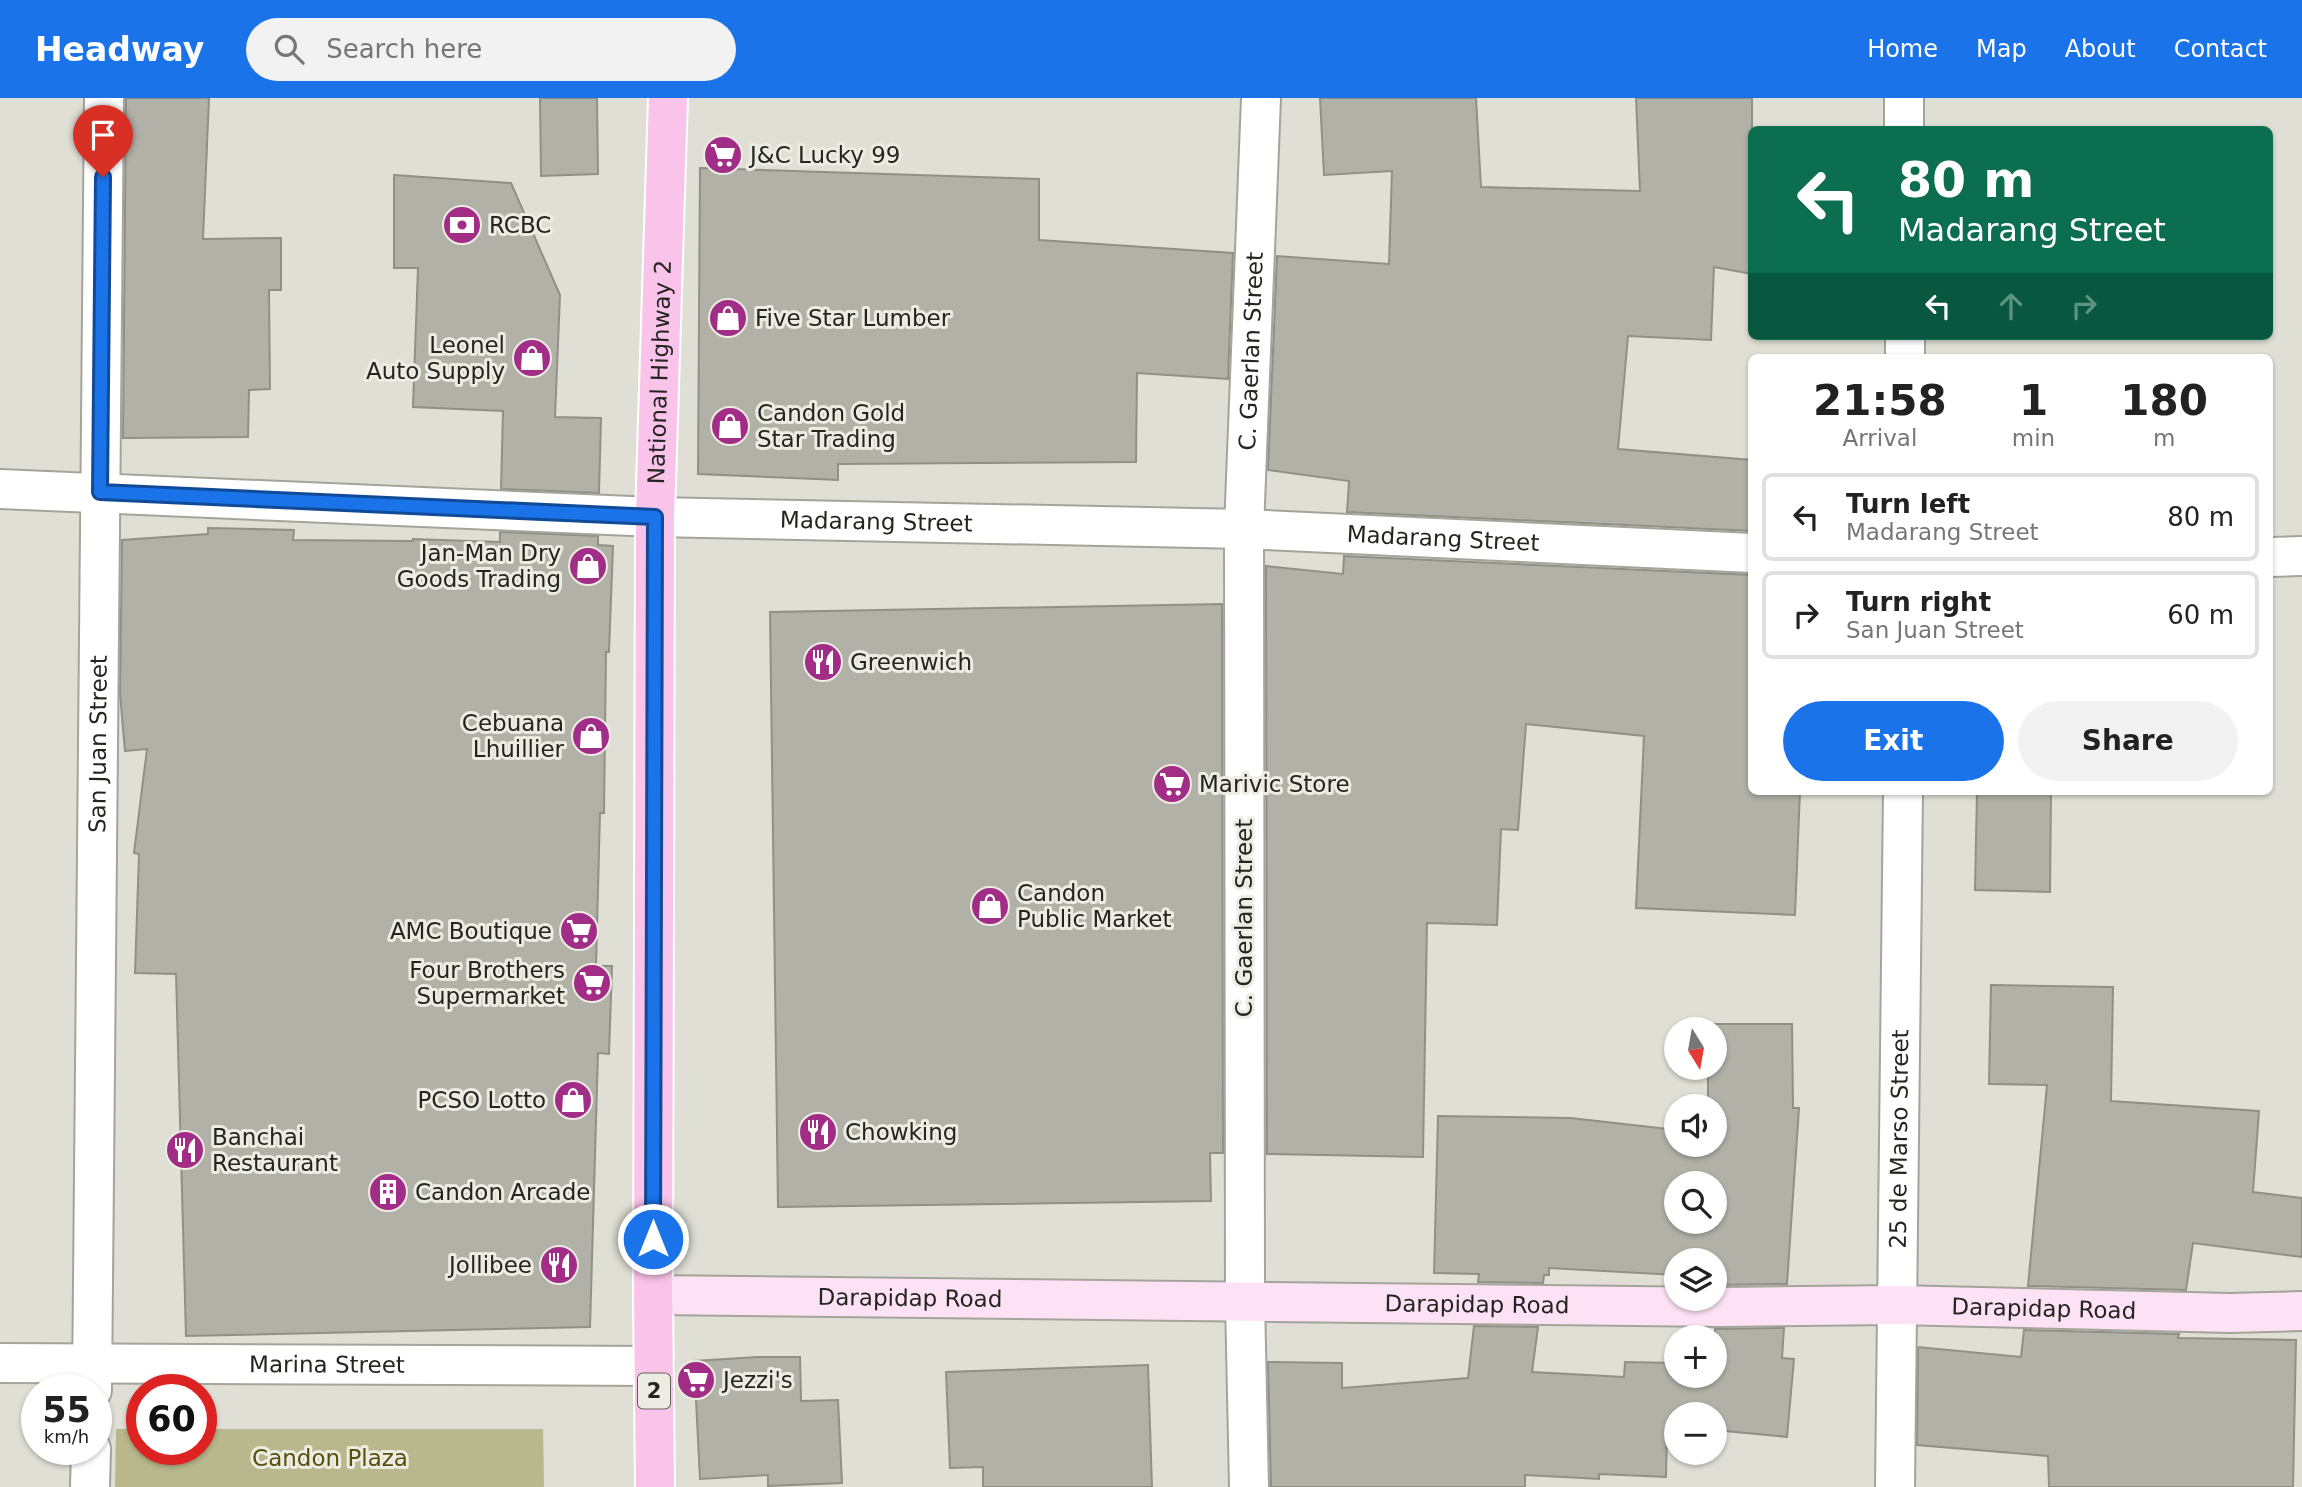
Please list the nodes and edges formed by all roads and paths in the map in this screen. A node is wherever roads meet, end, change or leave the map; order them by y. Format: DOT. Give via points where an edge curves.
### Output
graph roads {
  1 [pos="104,98"];
  2 [pos="668,98"];
  3 [pos="1261,98"];
  4 [pos="1904,98"];
  5 [pos="1904,126"];
  6 [pos="0,489"];
  7 [pos="100,492"];
  8 [pos="655,517"];
  9 [pos="1244,530"];
  10 [pos="1748,553"];
  11 [pos="2302,556"];
  12 [pos="2273,557"];
  13 [pos="1903,795"];
  14 [pos="653,1294"];
  15 [pos="1245,1300"];
  16 [pos="1896,1306"];
  17 [pos="2302,1311"];
  18 [pos="0,1363"];
  19 [pos="654,1366"];
  20 [pos="79,1374"];
  21 [pos="93,1374"];
  22 [pos="112,1376"];
  23 [pos="91,1465"];
  24 [pos="90,1487"];
  25 [pos="655,1487"];
  26 [pos="1249,1487"];
  27 [pos="1895,1487"];
  1 -- 7 [label="street, San Juan Street"];
  2 -- 8 [label="main road, National Highway 2 / 2"];
  3 -- 9 [label="street, C. Gaerlan Street"];
  4 -- 5 [label="street"];
  6 -- 7 [label="street, Madarang Street"];
  7 -- 8 [label="street, Madarang Street"];
  7 -- 21 [label="street, San Juan Street"];
  8 -- 9 [label="street, Madarang Street"];
  8 -- 14 [label="main road, National Highway 2 / 2"];
  9 -- 10 [label="street, Madarang Street"];
  9 -- 15 [label="street, C. Gaerlan Street"];
  11 -- 12 [label="street"];
  13 -- 16 [label="street, 25 de Marso Street"];
  14 -- 15 [label="street, Darapidap Road"];
  14 -- 19 [label="main road, National Highway 2 / 2"];
  15 -- 16 [label="street, Darapidap Road"];
  15 -- 26 [label="street, C. Gaerlan Street"];
  16 -- 17 [label="street, Darapidap Road"];
  16 -- 27 [label="street, 25 de Marso Street"];
  18 -- 20 [label="street, Marina Street"];
  19 -- 22 [label="street, Marina Street"];
  19 -- 25 [label="main road, National Highway 2 / 2"];
  23 -- 24 [label="street"];
}
